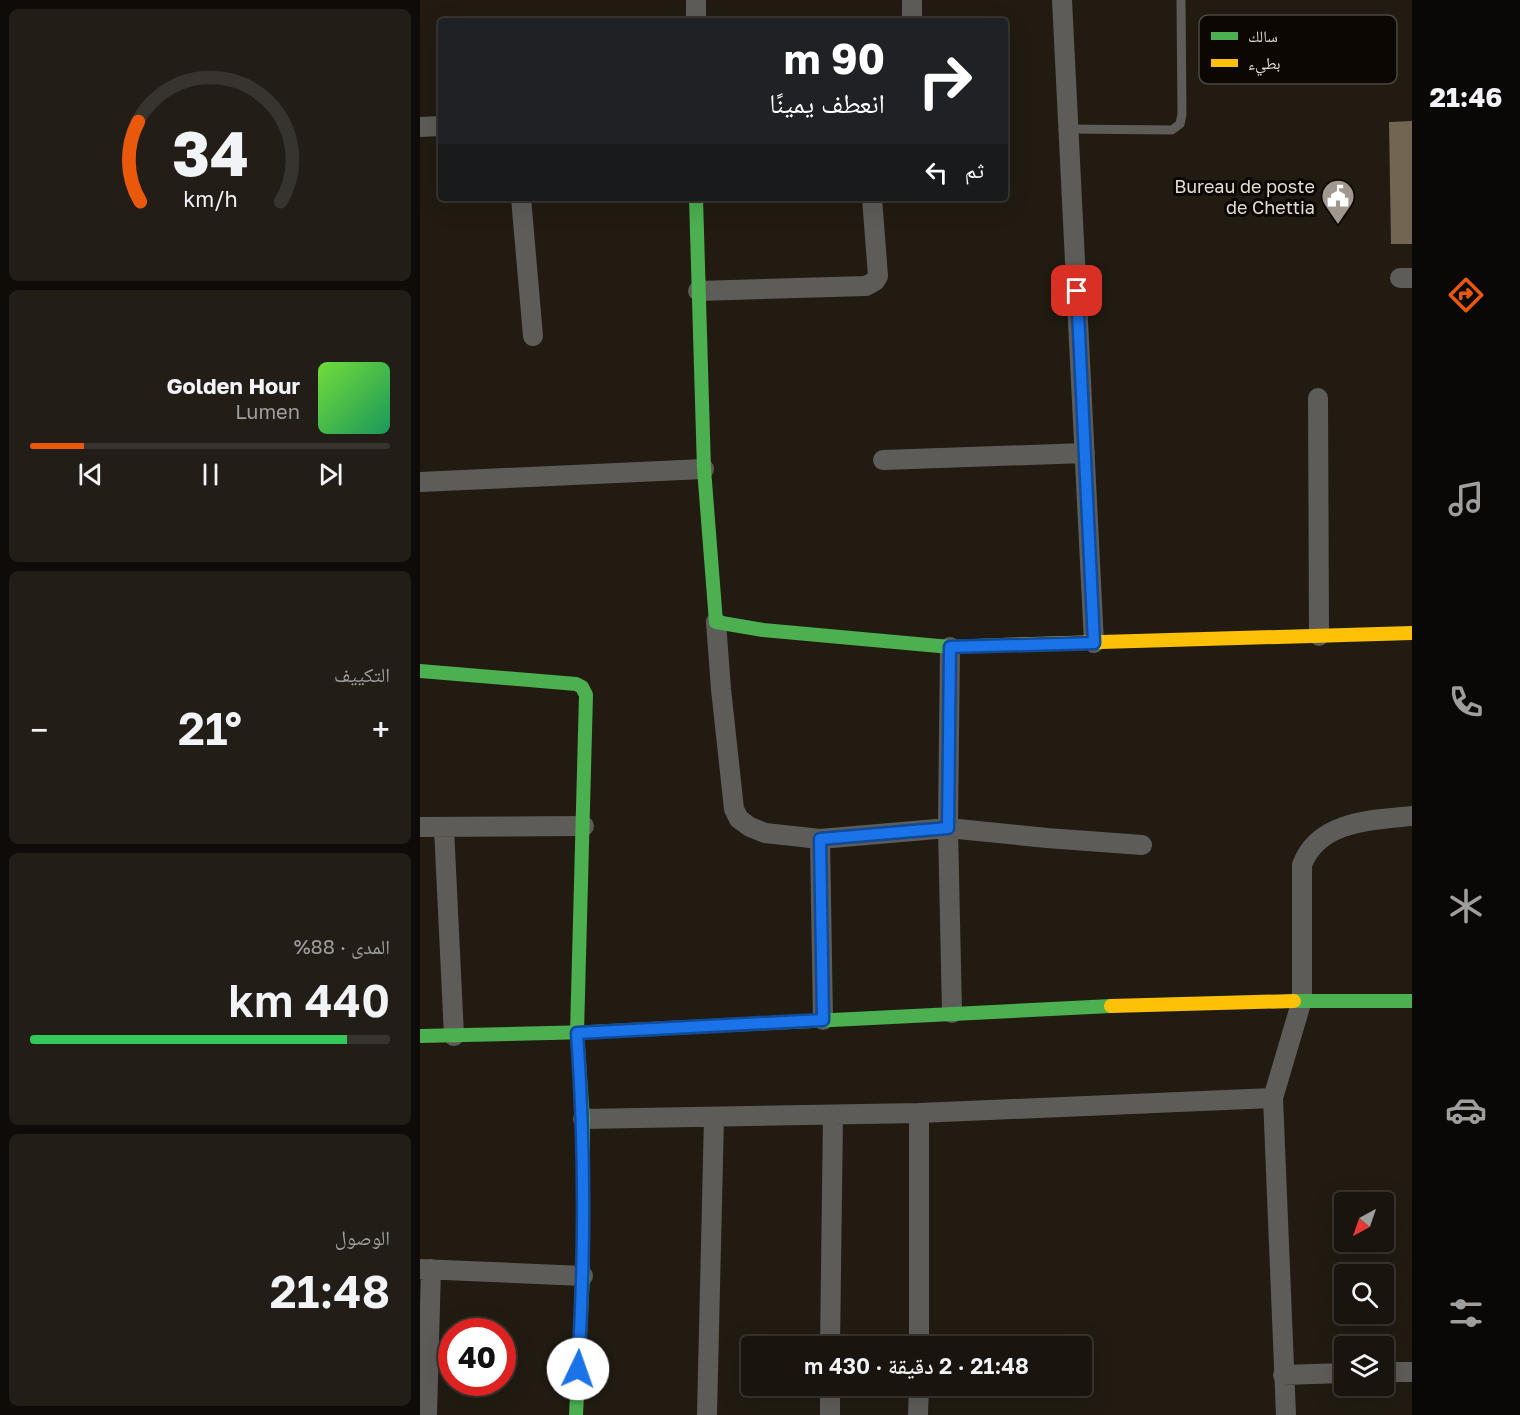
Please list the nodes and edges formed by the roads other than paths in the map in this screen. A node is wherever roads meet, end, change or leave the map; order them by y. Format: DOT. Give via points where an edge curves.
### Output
graph roads {
  1 [pos="696,0"];
  2 [pos="912,0"];
  3 [pos="1062,0"];
  4 [pos="1180,0"];
  5 [pos="696,18"];
  6 [pos="912,18"];
  7 [pos="438,126"];
  8 [pos="420,127"];
  9 [pos="1069,129"];
  10 [pos="521,201"];
  11 [pos="696,201"];
  12 [pos="872,201"];
  13 [pos="698,291"];
  14 [pos="533,336"];
  15 [pos="1318,398"];
  16 [pos="1085,453"];
  17 [pos="884,460"];
  18 [pos="704,469"];
  19 [pos="420,482"];
  20 [pos="716,622"];
  21 [pos="1412,633"];
  22 [pos="1319,636"];
  23 [pos="1094,643"];
  24 [pos="950,647"];
  25 [pos="420,671"];
  26 [pos="1412,816"];
  27 [pos="584,826"];
  28 [pos="420,827"];
  29 [pos="444,828"];
  30 [pos="948,828"];
  31 [pos="820,839"];
  32 [pos="1142,845"];
  33 [pos="1302,1000"];
  34 [pos="1412,1001"];
  35 [pos="952,1013"];
  36 [pos="823,1020"];
  37 [pos="577,1033"];
  38 [pos="420,1036"];
  39 [pos="454,1036"];
  40 [pos="1273,1098"];
  41 [pos="919,1113"];
  42 [pos="833,1115"];
  43 [pos="714,1117"];
  44 [pos="583,1119"];
  45 [pos="425,1269"];
  46 [pos="583,1276"];
  47 [pos="830,1336"];
  48 [pos="919,1336"];
  49 [pos="1394,1372"];
  50 [pos="1412,1372"];
  51 [pos="1334,1373"];
  52 [pos="1283,1375"];
  53 [pos="830,1396"];
  54 [pos="918,1396"];
  55 [pos="427,1415"];
  56 [pos="576,1415"];
  57 [pos="707,1415"];
  58 [pos="830,1415"];
  59 [pos="918,1415"];
  60 [pos="1286,1415"];
  1 -- 5 [label="street"];
  2 -- 6 [label="street"];
  3 -- 9 [label="street"];
  4 -- 9 [label="lane" via="1180,124 1172,130"];
  7 -- 8 [label="street"];
  9 -- 16 [label="street"];
  10 -- 14 [label="street"];
  11 -- 13 [label="street"];
  12 -- 13 [label="street" via="878,276 871,284"];
  13 -- 18 [label="street"];
  15 -- 22 [label="street"];
  16 -- 17 [label="street"];
  16 -- 23 [label="street"];
  18 -- 19 [label="street"];
  18 -- 20 [label="street"];
  20 -- 24 [label="street"];
  20 -- 31 [label="street" via="734,809 739,819 765,833"];
  21 -- 22 [label="street"];
  22 -- 23 [label="street"];
  23 -- 24 [label="street"];
  24 -- 30 [label="street"];
  25 -- 27 [label="street" via="582,687 586,695"];
  26 -- 33 [label="street" via="1347,825 1310,847 1302,865"];
  27 -- 29 [label="street"];
  27 -- 37 [label="street"];
  28 -- 29 [label="street"];
  29 -- 39 [label="street"];
  30 -- 31 [label="street"];
  30 -- 32 [label="street"];
  30 -- 35 [label="street"];
  31 -- 36 [label="street"];
  33 -- 34 [label="street"];
  33 -- 35 [label="street"];
  33 -- 40 [label="street"];
  35 -- 36 [label="street"];
  36 -- 37 [label="street"];
  37 -- 39 [label="street"];
  37 -- 44 [label="street"];
  38 -- 39 [label="street"];
  40 -- 41 [label="street"];
  40 -- 52 [label="street"];
  41 -- 42 [label="street"];
  41 -- 48 [label="street"];
  42 -- 43 [label="street"];
  42 -- 47 [label="street"];
  43 -- 44 [label="street"];
  43 -- 57 [label="street"];
  44 -- 46 [label="street"];
  45 -- 46 [label="street"];
  45 -- 55 [label="street"];
  46 -- 56 [label="street"];
  49 -- 50 [label="street"];
  51 -- 52 [label="street"];
  52 -- 60 [label="street"];
  53 -- 58 [label="street"];
  54 -- 59 [label="street"];
}
